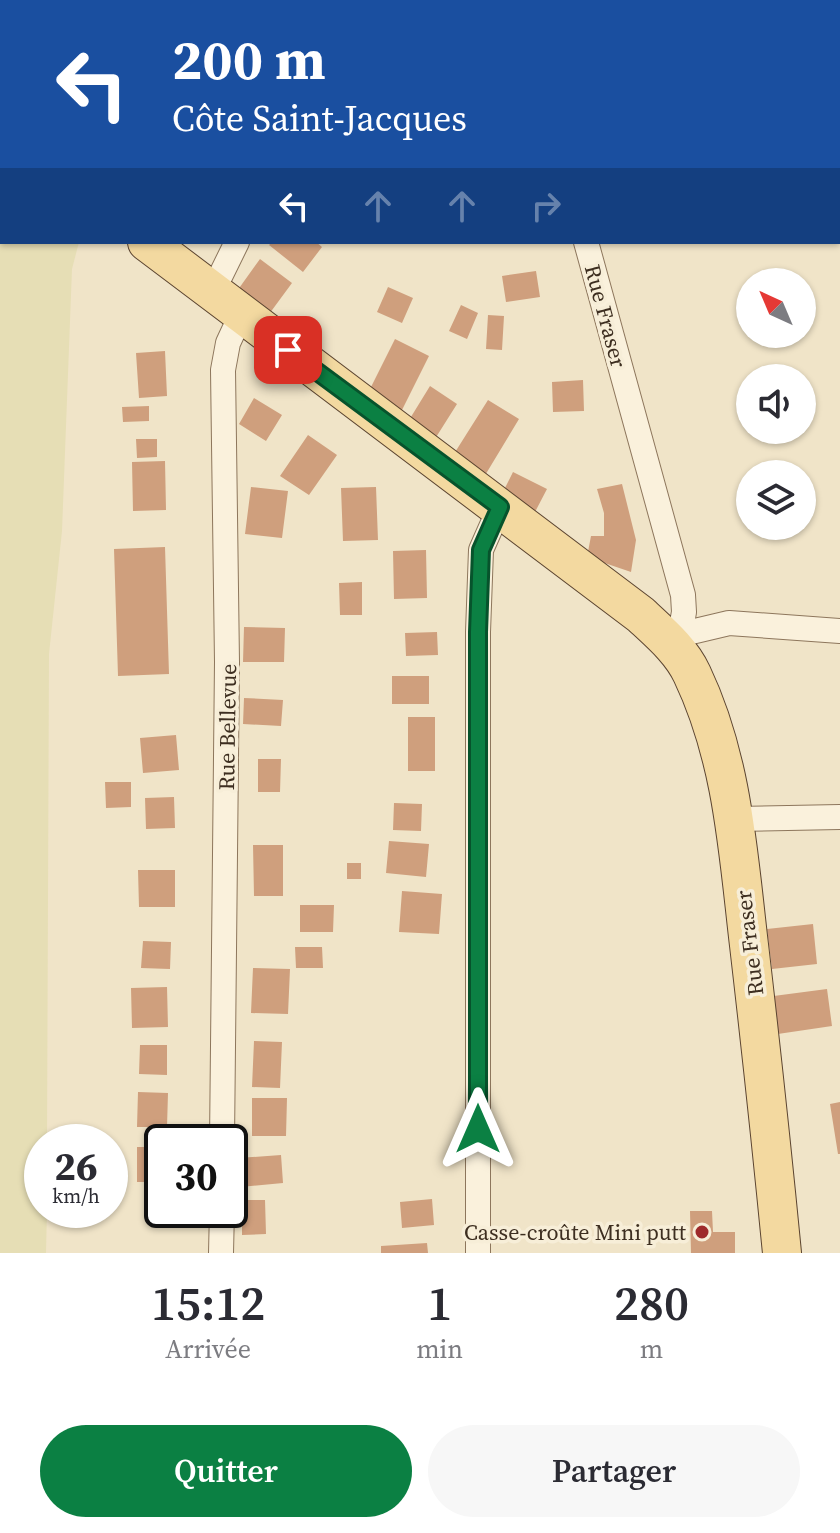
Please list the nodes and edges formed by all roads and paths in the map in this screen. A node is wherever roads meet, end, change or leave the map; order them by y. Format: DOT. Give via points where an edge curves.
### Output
graph roads {
  1 [pos="150,244"];
  2 [pos="237,244"];
  3 [pos="587,244"];
  4 [pos="227,304"];
  5 [pos="500,507"];
  6 [pos="840,631"];
  7 [pos="682,633"];
  8 [pos="840,817"];
  9 [pos="735,819"];
  10 [pos="222,1124"];
  11 [pos="222,1228"];
  12 [pos="221,1253"];
  13 [pos="478,1253"];
  14 [pos="782,1253"];
  1 -- 4 [label="main road"];
  2 -- 4 [label="street, Rue Bellevue"];
  3 -- 7 [label="street, Rue Fraser" via="683,595"];
  4 -- 5 [label="main road"];
  4 -- 10 [label="street, Rue Bellevue"];
  5 -- 7 [label="main road" via="641,615"];
  5 -- 13 [label="street" via="481,550 478,632"];
  6 -- 7 [label="street" via="729,623"];
  7 -- 9 [label="main road, Rue Fraser" via="721,749"];
  8 -- 9 [label="street"];
  9 -- 14 [label="main road, Rue Fraser"];
  11 -- 12 [label="street"];
}
